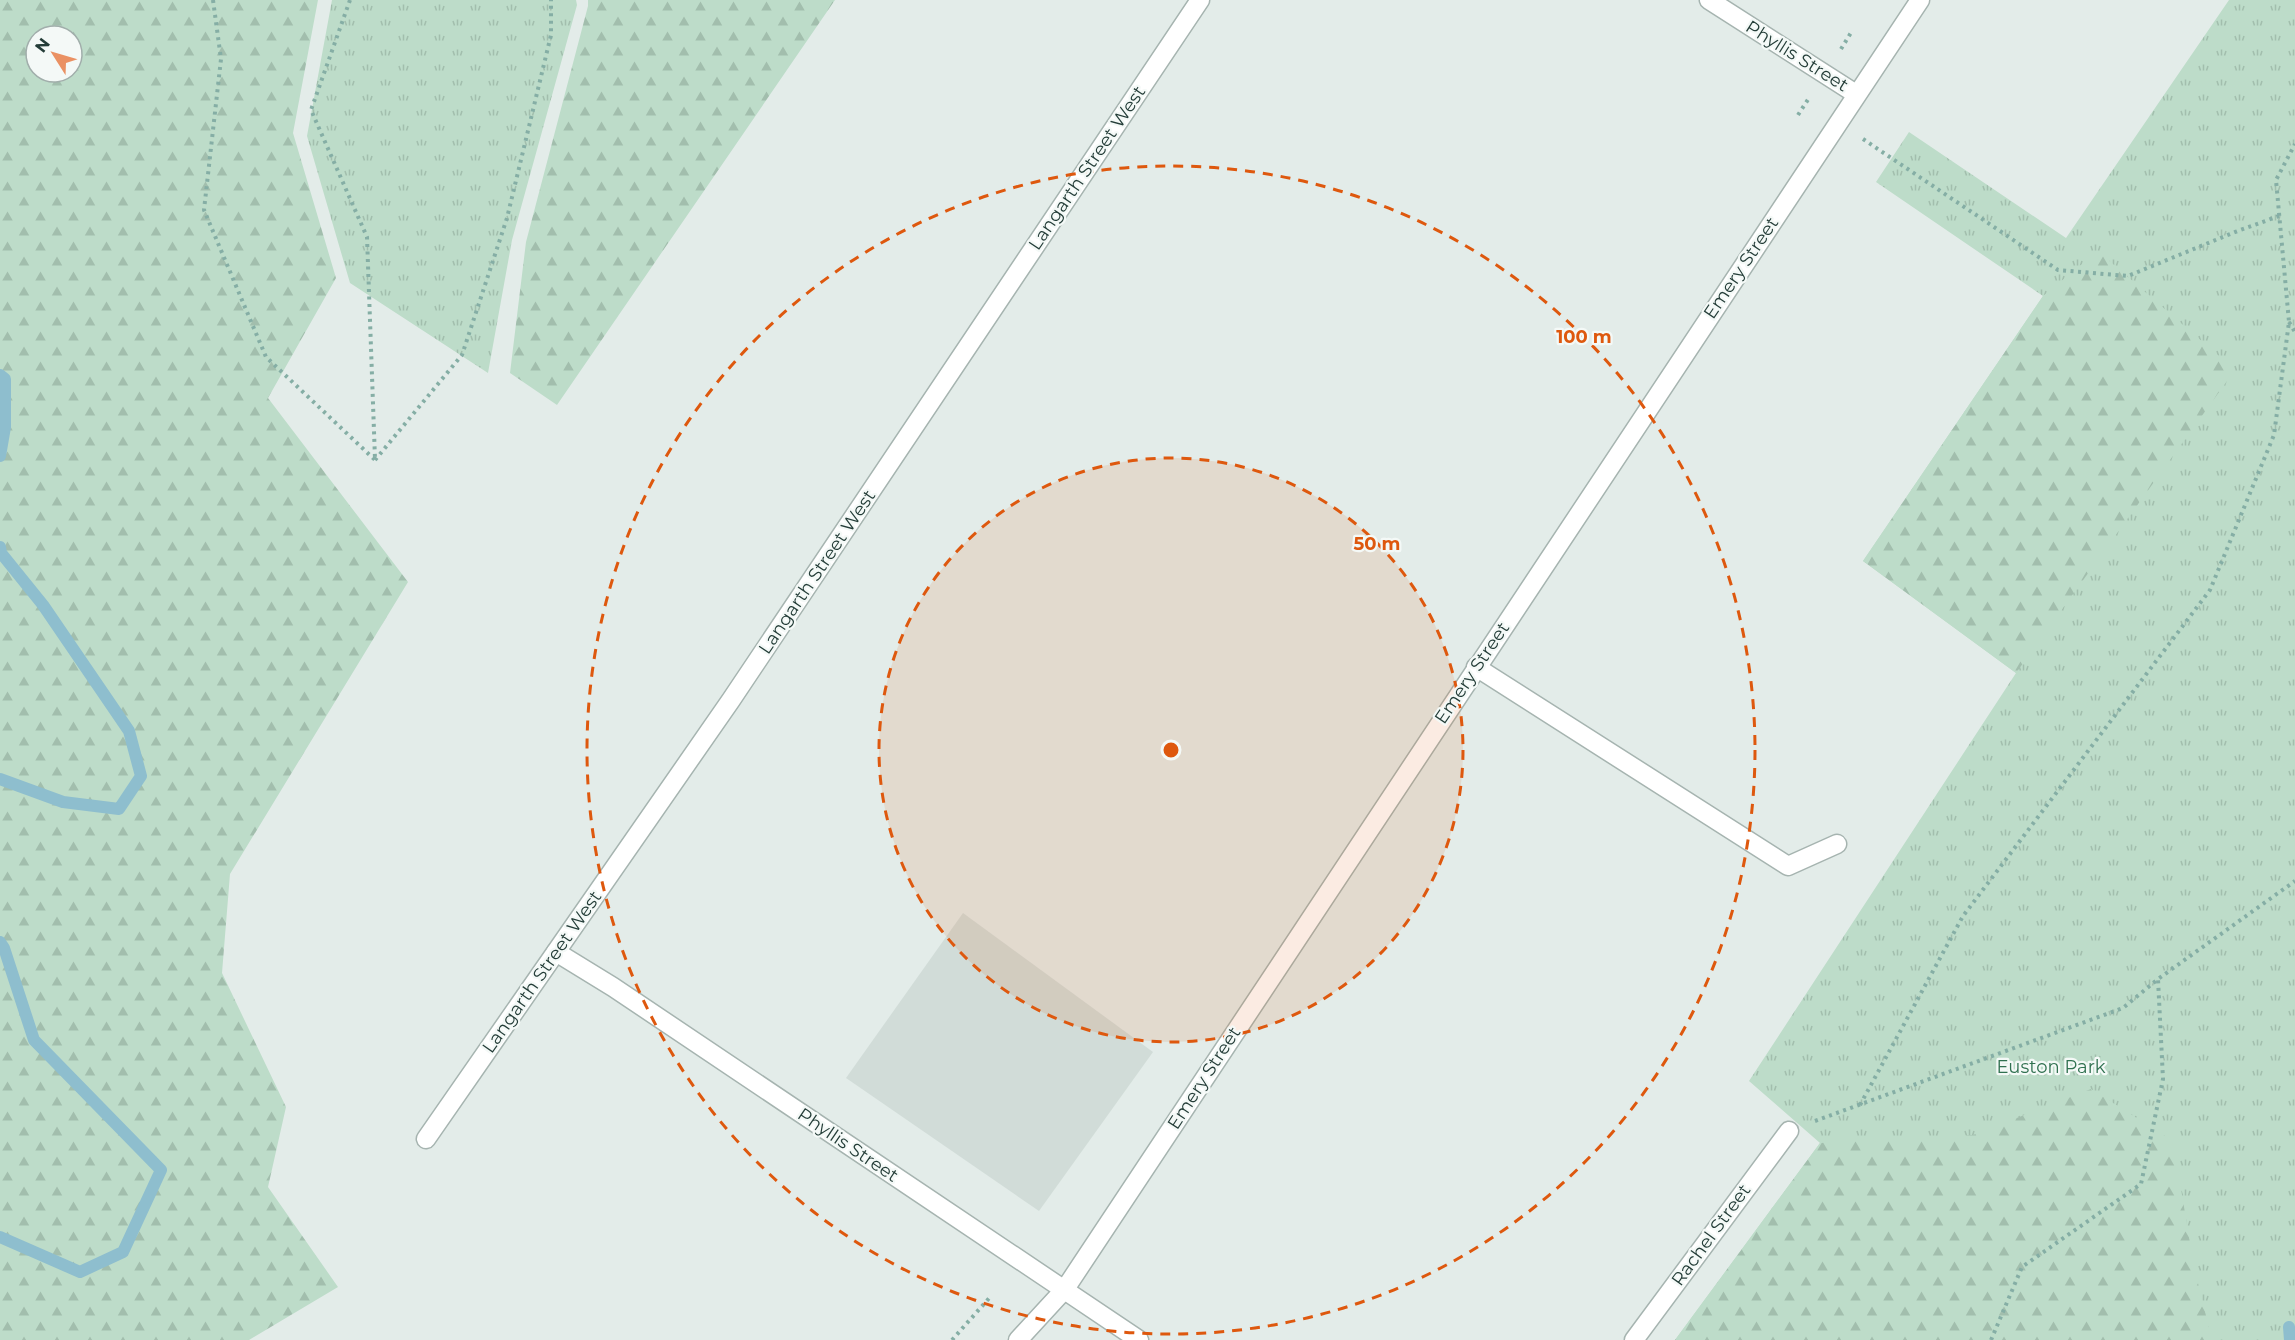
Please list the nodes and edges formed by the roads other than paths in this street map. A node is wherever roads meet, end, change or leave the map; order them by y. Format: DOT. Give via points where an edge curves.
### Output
graph roads {
  1 [pos="1200,0"];
  2 [pos="1709,0"];
  3 [pos="1920,0"];
  4 [pos="1856,94"];
  5 [pos="1476,667"];
  6 [pos="1837,844"];
  7 [pos="556,952"];
  8 [pos="1788,1131"];
  9 [pos="426,1139"];
  10 [pos="1065,1289"];
  11 [pos="1018,1340"];
  12 [pos="1139,1340"];
  13 [pos="1634,1340"];
  1 -- 7 [label="street, Langarth Street West" via="731,700"];
  2 -- 4 [label="street, Phyllis Street"];
  3 -- 4 [label="street, Emery Street"];
  4 -- 5 [label="street, Emery Street"];
  5 -- 6 [label="street" via="1788,866"];
  5 -- 10 [label="street, Emery Street"];
  7 -- 9 [label="street, Langarth Street West"];
  7 -- 10 [label="street, Phyllis Street"];
  8 -- 13 [label="street, Rachel Street"];
  10 -- 11 [label="street, Emery Street"];
  10 -- 12 [label="street, Phyllis Street"];
}
